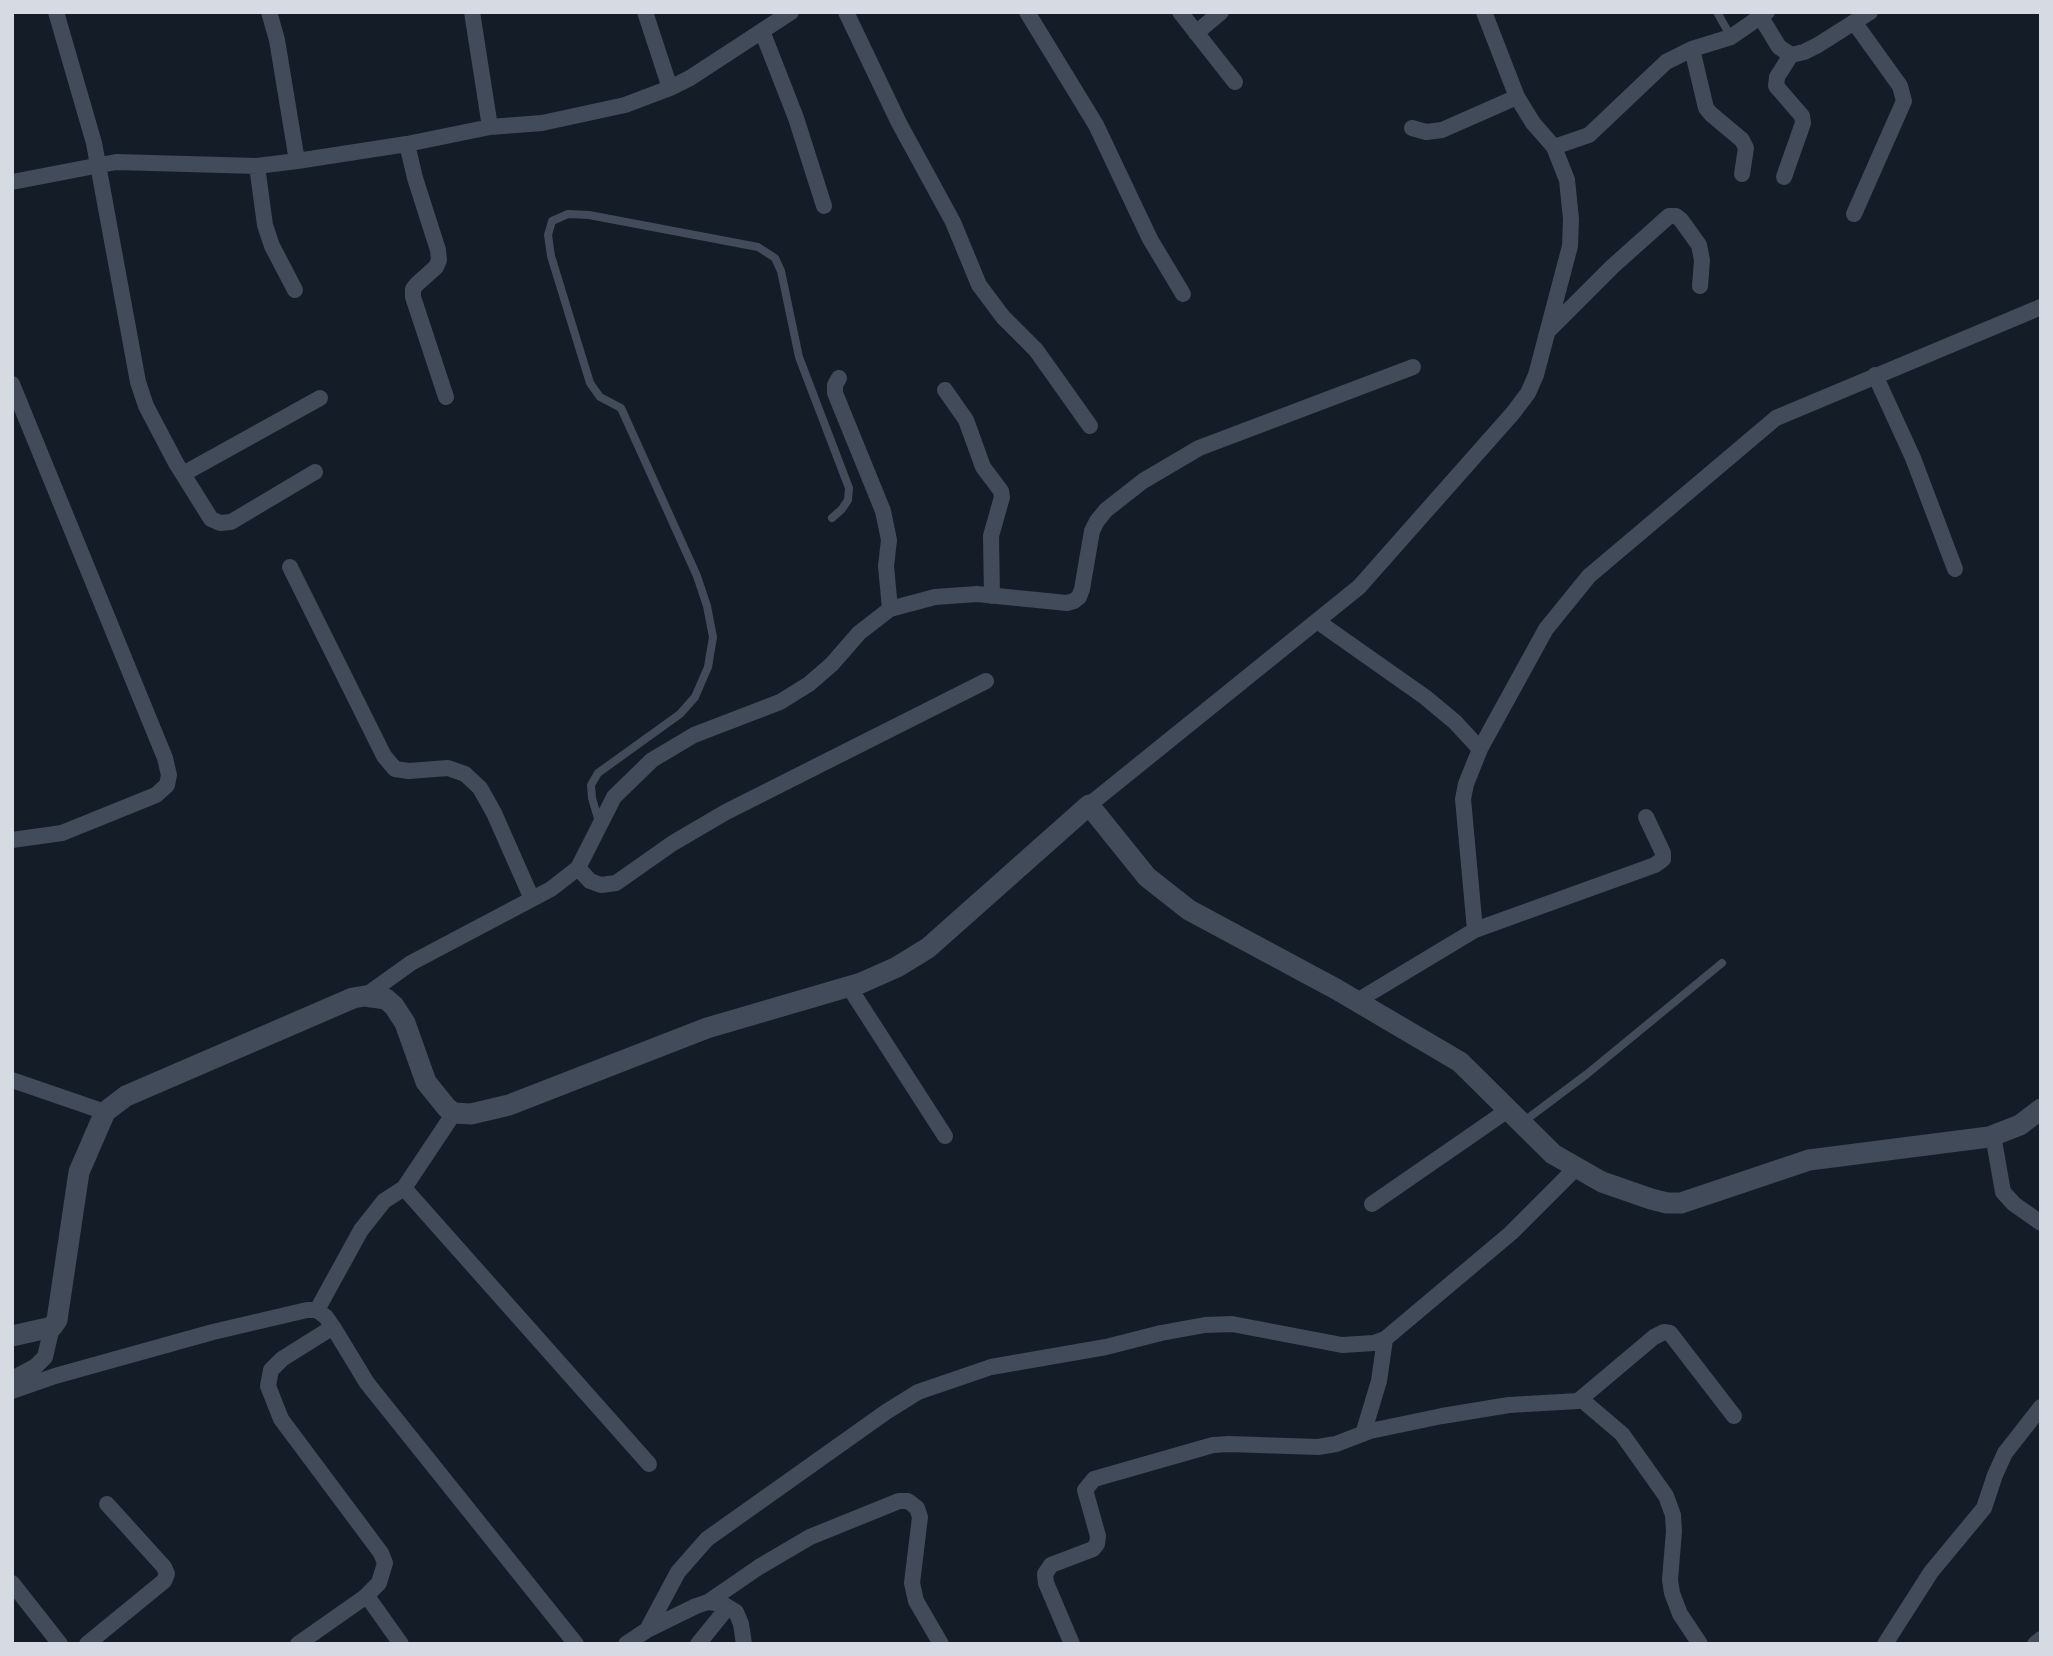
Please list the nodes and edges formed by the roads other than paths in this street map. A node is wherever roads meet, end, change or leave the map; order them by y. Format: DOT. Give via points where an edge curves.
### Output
graph roads {
  1 [pos="56,12"];
  2 [pos="269,12"];
  3 [pos="472,12"];
  4 [pos="645,12"];
  5 [pos="791,12"];
  6 [pos="846,12"];
  7 [pos="1027,12"];
  8 [pos="1180,12"];
  9 [pos="1221,12"];
  10 [pos="1483,12"];
  11 [pos="1717,12"];
  12 [pos="1870,12"];
  13 [pos="1764,14"];
  14 [pos="1854,22"];
  15 [pos="762,31"];
  16 [pos="1196,33"];
  17 [pos="1731,37"];
  18 [pos="1692,49"];
  19 [pos="1791,54"];
  20 [pos="1236,82"];
  21 [pos="670,88"];
  22 [pos="1517,97"];
  23 [pos="489,127"];
  24 [pos="1412,128"];
  25 [pos="407,144"];
  26 [pos="1554,147"];
  27 [pos="297,161"];
  28 [pos="97,164"];
  29 [pos="257,166"];
  30 [pos="1742,174"];
  31 [pos="1784,177"];
  32 [pos="12,182"];
  33 [pos="824,206"];
  34 [pos="1854,214"];
  35 [pos="1700,286"];
  36 [pos="295,290"];
  37 [pos="1183,294"];
  38 [pos="2041,307"];
  39 [pos="1548,331"];
  40 [pos="1413,366"];
  41 [pos="1875,375"];
  42 [pos="839,378"];
  43 [pos="12,384"];
  44 [pos="946,390"];
  45 [pos="446,397"];
  46 [pos="320,398"];
  47 [pos="1090,426"];
  48 [pos="315,472"];
  49 [pos="183,474"];
  50 [pos="832,518"];
  51 [pos="290,567"];
  52 [pos="1955,569"];
  53 [pos="992,596"];
  54 [pos="890,609"];
  55 [pos="1317,621"];
  56 [pos="986,681"];
  57 [pos="1480,749"];
  58 [pos="1089,805"];
  59 [pos="1646,817"];
  60 [pos="600,825"];
  61 [pos="12,840"];
  62 [pos="578,868"];
  63 [pos="532,899"];
  64 [pos="1475,930"];
  65 [pos="1722,963"];
  66 [pos="849,987"];
  67 [pos="365,996"];
  68 [pos="1357,1001"];
  69 [pos="12,1080"];
  70 [pos="2041,1109"];
  71 [pos="106,1112"];
  72 [pos="454,1113"];
  73 [pos="1515,1117"];
  74 [pos="1993,1135"];
  75 [pos="946,1136"];
  76 [pos="1575,1169"];
  77 [pos="404,1188"];
  78 [pos="1372,1204"];
  79 [pos="2041,1223"];
  80 [pos="317,1310"];
  81 [pos="333,1327"];
  82 [pos="52,1328"];
  83 [pos="12,1336"];
  84 [pos="1385,1339"];
  85 [pos="12,1378"];
  86 [pos="12,1391"];
  87 [pos="1583,1400"];
  88 [pos="2041,1406"];
  89 [pos="1734,1416"];
  90 [pos="1363,1434"];
  91 [pos="649,1464"];
  92 [pos="107,1504"];
  93 [pos="12,1583"];
  94 [pos="367,1596"];
  95 [pos="708,1602"];
  96 [pos="728,1607"];
  97 [pos="647,1630"];
  98 [pos="2041,1639"];
  99 [pos="1888,1643"];
  100 [pos="60,1644"];
  101 [pos="87,1644"];
  102 [pos="298,1644"];
  103 [pos="401,1644"];
  104 [pos="576,1644"];
  105 [pos="626,1644"];
  106 [pos="698,1644"];
  107 [pos="744,1644"];
  108 [pos="942,1644"];
  109 [pos="1072,1644"];
  110 [pos="1700,1644"];
  111 [pos="2035,1644"];
  1 -- 28 [label="street"];
  2 -- 27 [label="street"];
  3 -- 23 [label="street"];
  4 -- 21 [label="street"];
  5 -- 15 [label="street"];
  6 -- 47 [label="street" via="953,222 979,285 1036,350"];
  7 -- 37 [label="street" via="1096,125 1150,239"];
  8 -- 16 [label="street"];
  9 -- 16 [label="street"];
  10 -- 22 [label="street"];
  11 -- 17 [label="lane"];
  12 -- 14 [label="street"];
  13 -- 17 [label="street"];
  13 -- 19 [label="street" via="1779,47"];
  14 -- 19 [label="street" via="1818,45"];
  14 -- 34 [label="street" via="1900,86 1904,102"];
  15 -- 21 [label="street"];
  15 -- 33 [label="street"];
  16 -- 20 [label="street"];
  17 -- 18 [label="street"];
  18 -- 26 [label="street" via="1666,62 1589,135"];
  18 -- 30 [label="street" via="1706,107 1746,148"];
  19 -- 31 [label="street" via="1776,86 1803,123"];
  21 -- 23 [label="street" via="625,105 566,118"];
  22 -- 24 [label="street" via="1442,130"];
  22 -- 26 [label="street"];
  23 -- 25 [label="street"];
  25 -- 27 [label="street"];
  25 -- 45 [label="street" via="439,260 413,289 413,297"];
  26 -- 39 [label="street" via="1567,180 1571,219 1570,246"];
  27 -- 29 [label="street"];
  28 -- 29 [label="street"];
  28 -- 32 [label="street"];
  28 -- 49 [label="street" via="138,382"];
  29 -- 36 [label="street" via="265,225"];
  35 -- 39 [label="street" via="1699,245 1681,220 1669,216"];
  38 -- 41 [label="street"];
  39 -- 55 [label="street" via="1536,375 1513,413 1359,587"];
  40 -- 53 [label="street" via="1199,449 1143,481 1097,521 1082,589 1074,601"];
  41 -- 52 [label="street"];
  41 -- 57 [label="street" via="1776,418 1589,576 1546,629"];
  42 -- 54 [label="street" via="835,393 883,511"];
  43 -- 61 [label="street" via="169,775 156,795 62,833"];
  44 -- 53 [label="street" via="966,420 983,467 1001,491 991,536"];
  46 -- 49 [label="street"];
  48 -- 49 [label="street" via="231,522 220,523 211,519"];
  50 -- 60 [label="lane" via="848,500 849,488 799,357 775,258 758,247 589,215 568,214 552,220 548,235 551,256 590,383 600,397 621,408 697,576 713,637 708,667 695,697 680,714 598,773 591,785"];
  51 -- 63 [label="street" via="384,756 395,769 447,768 465,774 480,788"];
  53 -- 54 [label="street" via="935,597"];
  54 -- 60 [label="street" via="809,684 780,702 694,735 652,760 614,797"];
  55 -- 57 [label="street" via="1425,697"];
  55 -- 58 [label="street"];
  56 -- 62 [label="street" via="726,812 616,883 590,881"];
  57 -- 64 [label="street" via="1465,784 1464,799"];
  58 -- 66 [label="street" via="928,948"];
  58 -- 68 [label="street" via="1147,877 1189,910"];
  59 -- 64 [label="street" via="1663,853 1655,865"];
  60 -- 62 [label="street"];
  62 -- 63 [label="street"];
  63 -- 67 [label="street" via="411,963"];
  64 -- 68 [label="street"];
  65 -- 73 [label="lane" via="1587,1074"];
  66 -- 72 [label="street" via="707,1028 509,1105"];
  66 -- 75 [label="street"];
  67 -- 71 [label="street" via="126,1096"];
  67 -- 72 [label="street" via="377,996 394,1006 405,1023 426,1082"];
  68 -- 73 [label="street" via="1460,1062"];
  69 -- 71 [label="street"];
  70 -- 74 [label="street" via="2020,1125"];
  71 -- 82 [label="street" via="79,1172 61,1304"];
  72 -- 77 [label="street"];
  73 -- 76 [label="street"];
  73 -- 78 [label="street"];
  74 -- 76 [label="street" via="1809,1160 1681,1203 1651,1199"];
  74 -- 79 [label="street" via="2003,1192"];
  76 -- 84 [label="street" via="1511,1233"];
  77 -- 80 [label="street" via="384,1201 361,1230"];
  77 -- 91 [label="street"];
  80 -- 81 [label="street"];
  80 -- 86 [label="street" via="213,1332"];
  81 -- 94 [label="street" via="282,1359 271,1370 268,1386 281,1419 381,1553 383,1572"];
  81 -- 104 [label="street" via="367,1383"];
  82 -- 83 [label="street"];
  82 -- 85 [label="street" via="45,1357"];
  84 -- 90 [label="street" via="1379,1381"];
  84 -- 97 [label="street" via="1342,1345 1232,1324 1205,1325 991,1367 918,1392 707,1539 678,1572"];
  87 -- 89 [label="street" via="1664,1332 1670,1333"];
  87 -- 90 [label="street" via="1509,1405"];
  87 -- 110 [label="street" via="1622,1434 1666,1496 1674,1531 1672,1593"];
  88 -- 99 [label="street" via="2005,1453 1984,1508 1931,1572"];
  90 -- 109 [label="street" via="1318,1447 1213,1445 1094,1479 1085,1495 1097,1544 1051,1565 1045,1574"];
  92 -- 101 [label="street" via="166,1574 164,1581"];
  93 -- 100 [label="street"];
  94 -- 102 [label="street"];
  94 -- 103 [label="street"];
  95 -- 96 [label="street"];
  95 -- 97 [label="street"];
  95 -- 108 [label="street" via="810,1537 908,1501 920,1517 912,1583 916,1601"];
  96 -- 106 [label="street"];
  96 -- 107 [label="street" via="736,1612"];
  97 -- 105 [label="street"];
  98 -- 111 [label="street"];
}
